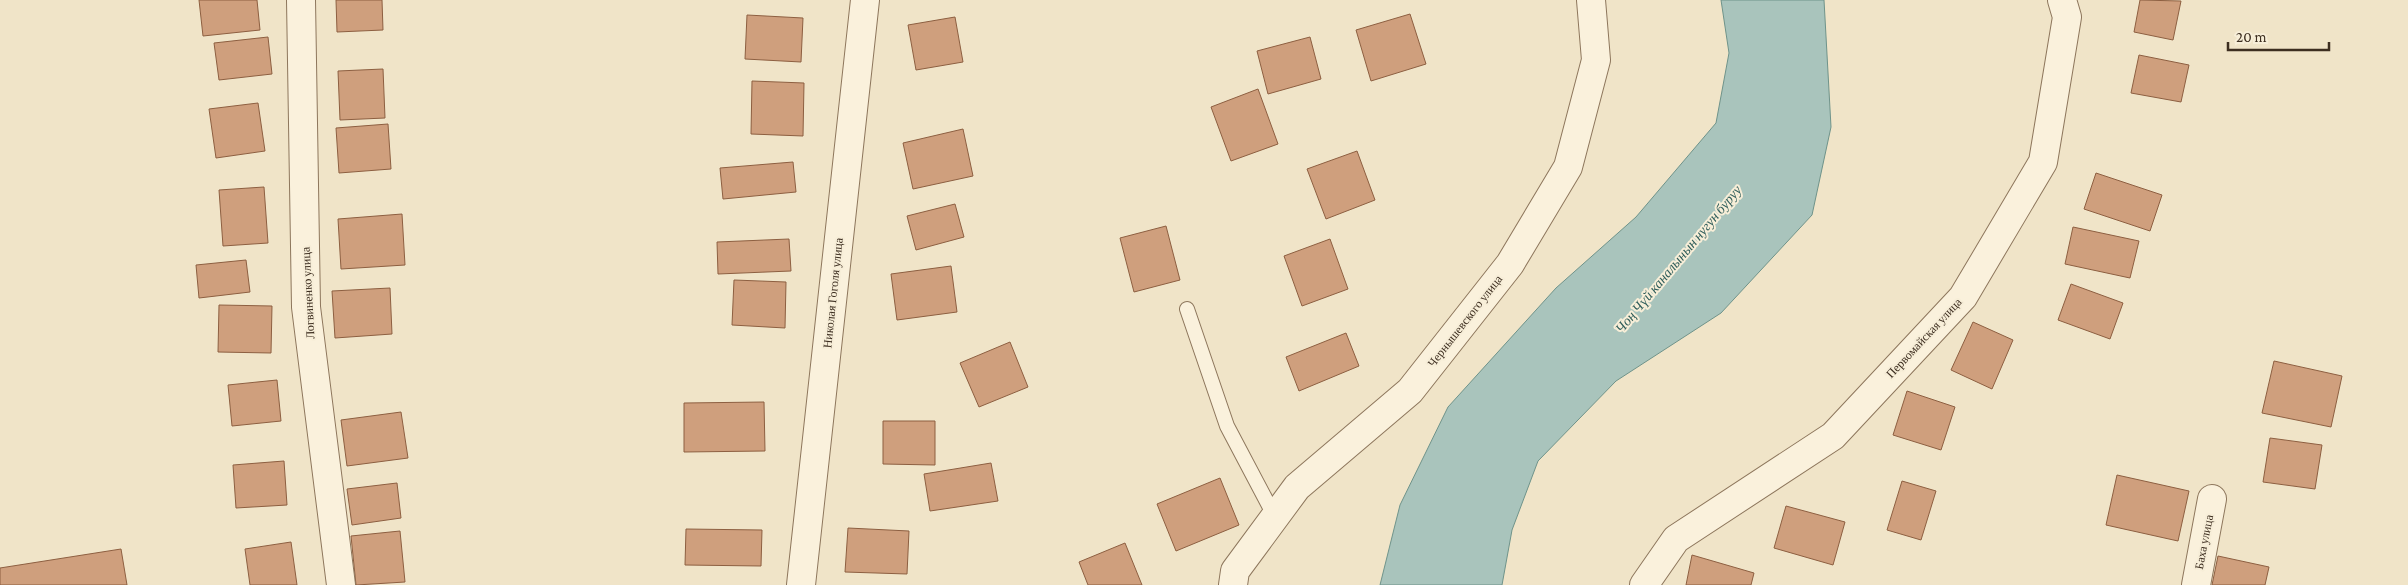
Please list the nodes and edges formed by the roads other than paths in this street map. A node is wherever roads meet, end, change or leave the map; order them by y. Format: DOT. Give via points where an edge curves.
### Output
graph roads {
  1 [pos="301,0"];
  2 [pos="865,0"];
  3 [pos="1591,0"];
  4 [pos="2062,0"];
  5 [pos="1187,309"];
  6 [pos="2212,499"];
  7 [pos="1275,517"];
  8 [pos="341,585"];
  9 [pos="801,585"];
  10 [pos="1233,585"];
  11 [pos="1644,585"];
  12 [pos="2196,585"];
  1 -- 8 [label="street, Логвиненко улица" via="306,307"];
  2 -- 9 [label="street, Николая Гоголя улица"];
  3 -- 7 [label="street, Чернышевского улица" via="1596,60 1568,167 1510,264 1410,391 1298,486"];
  4 -- 11 [label="street, Первомайская улица" via="2067,17 2043,162 1963,297 1833,436 1676,539"];
  5 -- 7 [label="lane" via="1227,426"];
  6 -- 12 [label="street, Баха улица"];
  7 -- 10 [label="street, Чернышевского улица" via="1235,571"];
}
